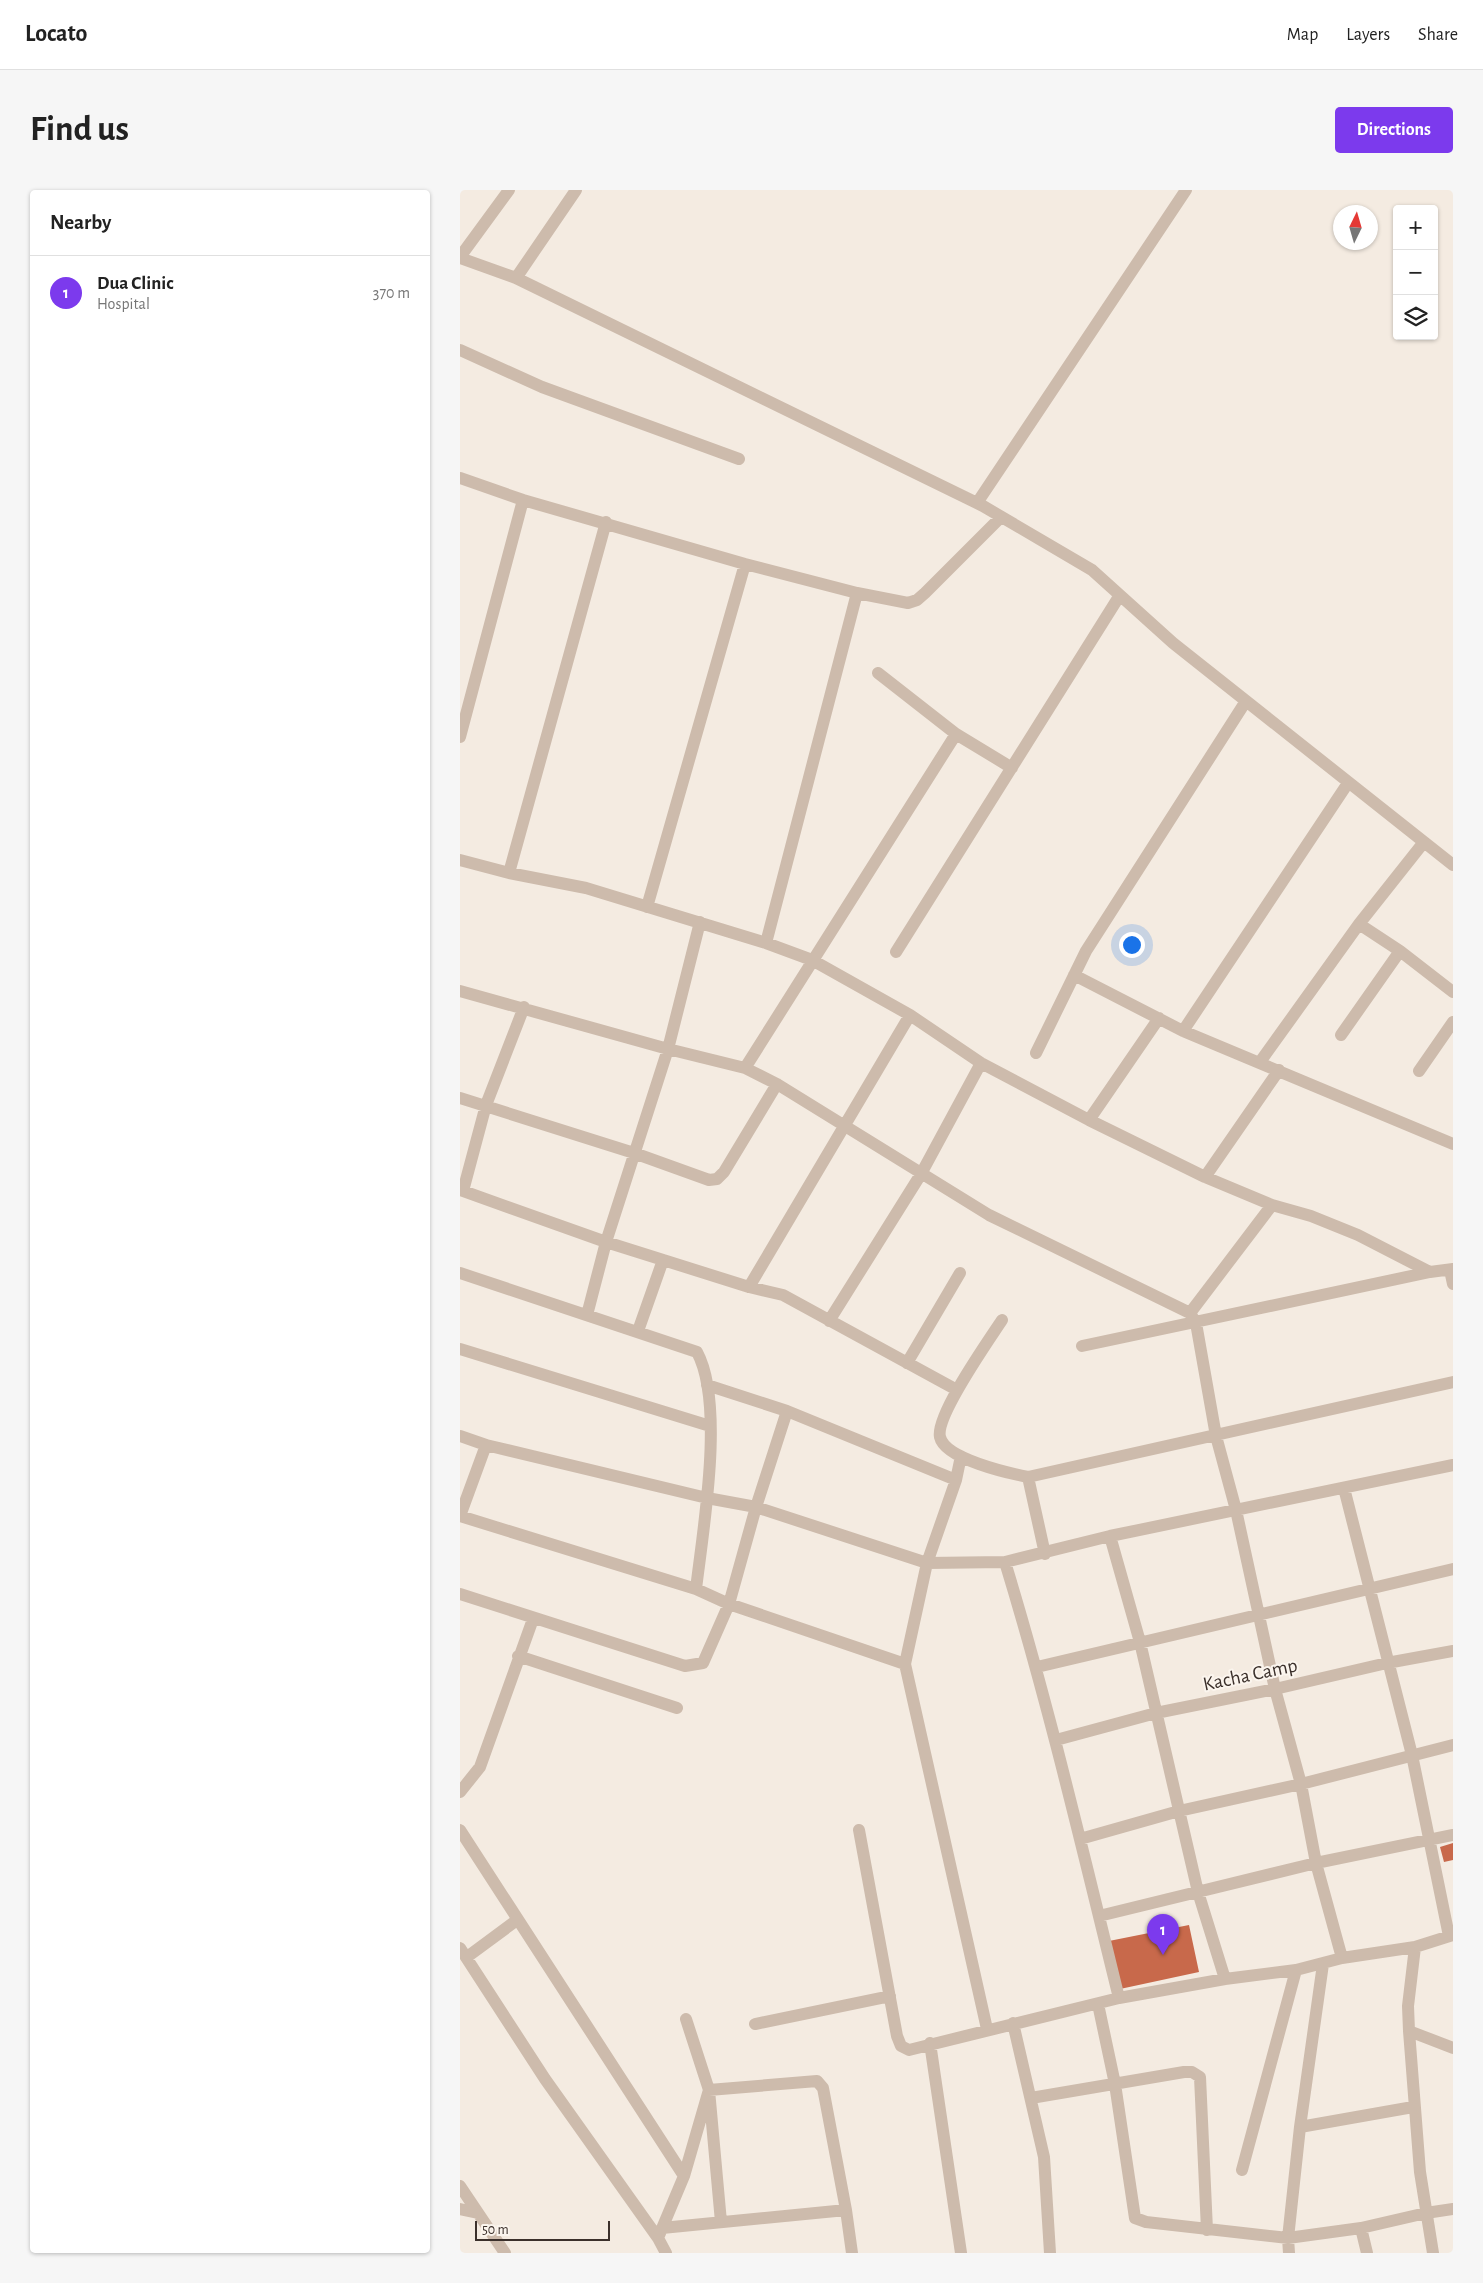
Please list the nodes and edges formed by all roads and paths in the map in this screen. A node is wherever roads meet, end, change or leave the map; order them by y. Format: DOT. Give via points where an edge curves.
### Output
graph roads {
  1 [pos="509,190"];
  2 [pos="576,190"];
  3 [pos="1186,190"];
  4 [pos="460,257"];
  5 [pos="516,278"];
  6 [pos="460,350"];
  7 [pos="739,459"];
  8 [pos="460,478"];
  9 [pos="523,500"];
  10 [pos="977,503"];
  11 [pos="1001,517"];
  12 [pos="606,522"];
  13 [pos="745,564"];
  14 [pos="857,592"];
  15 [pos="1120,595"];
  16 [pos="878,673"];
  17 [pos="1246,701"];
  18 [pos="956,734"];
  19 [pos="460,737"];
  20 [pos="1012,768"];
  21 [pos="1348,783"];
  22 [pos="1424,842"];
  23 [pos="460,860"];
  24 [pos="1453,865"];
  25 [pos="509,873"];
  26 [pos="647,907"];
  27 [pos="700,922"];
  28 [pos="1359,924"];
  29 [pos="766,943"];
  30 [pos="1400,951"];
  31 [pos="896,952"];
  32 [pos="812,960"];
  33 [pos="1074,975"];
  34 [pos="460,991"];
  35 [pos="1453,992"];
  36 [pos="524,1007"];
  37 [pos="910,1015"];
  38 [pos="1159,1018"];
  39 [pos="1453,1022"];
  40 [pos="1183,1031"];
  41 [pos="1341,1034"];
  42 [pos="668,1049"];
  43 [pos="1036,1053"];
  44 [pos="1260,1062"];
  45 [pos="981,1063"];
  46 [pos="745,1068"];
  47 [pos="1279,1070"];
  48 [pos="1419,1072"];
  49 [pos="777,1084"];
  50 [pos="460,1098"];
  51 [pos="486,1106"];
  52 [pos="1089,1120"];
  53 [pos="845,1127"];
  54 [pos="1453,1144"];
  55 [pos="634,1153"];
  56 [pos="921,1174"];
  57 [pos="1205,1177"];
  58 [pos="462,1190"];
  59 [pos="1272,1205"];
  60 [pos="606,1242"];
  61 [pos="664,1260"];
  62 [pos="1452,1269"];
  63 [pos="1430,1272"];
  64 [pos="460,1273"];
  65 [pos="960,1273"];
  66 [pos="1453,1284"];
  67 [pos="750,1287"];
  68 [pos="587,1315"];
  69 [pos="1193,1318"];
  70 [pos="1002,1320"];
  71 [pos="829,1321"];
  72 [pos="638,1331"];
  73 [pos="1082,1346"];
  74 [pos="460,1349"];
  75 [pos="907,1363"];
  76 [pos="1453,1382"];
  77 [pos="707,1385"];
  78 [pos="957,1390"];
  79 [pos="787,1411"];
  80 [pos="710,1426"];
  81 [pos="460,1436"];
  82 [pos="1216,1436"];
  83 [pos="486,1445"];
  84 [pos="961,1456"];
  85 [pos="1453,1465"];
  86 [pos="1028,1477"];
  87 [pos="956,1480"];
  88 [pos="1344,1488"];
  89 [pos="707,1498"];
  90 [pos="756,1507"];
  91 [pos="1236,1510"];
  92 [pos="460,1516"];
  93 [pos="1110,1536"];
  94 [pos="1045,1554"];
  95 [pos="1006,1562"];
  96 [pos="927,1563"];
  97 [pos="1453,1569"];
  98 [pos="696,1589"];
  99 [pos="1370,1589"];
  100 [pos="460,1594"];
  101 [pos="729,1604"];
  102 [pos="1260,1615"];
  103 [pos="533,1619"];
  104 [pos="1140,1642"];
  105 [pos="1453,1652"];
  106 [pos="518,1656"];
  107 [pos="1388,1662"];
  108 [pos="905,1664"];
  109 [pos="1037,1667"];
  110 [pos="1275,1689"];
  111 [pos="677,1708"];
  112 [pos="1156,1713"];
  113 [pos="1056,1740"];
  114 [pos="1453,1745"];
  115 [pos="1412,1755"];
  116 [pos="1301,1784"];
  117 [pos="460,1790"];
  118 [pos="1179,1810"];
  119 [pos="460,1830"];
  120 [pos="859,1830"];
  121 [pos="1453,1835"];
  122 [pos="1080,1839"];
  123 [pos="1428,1840"];
  124 [pos="1316,1863"];
  125 [pos="1198,1892"];
  126 [pos="1099,1916"];
  127 [pos="517,1920"];
  128 [pos="1451,1936"];
  129 [pos="1415,1947"];
  130 [pos="463,1952"];
  131 [pos="1342,1958"];
  132 [pos="1323,1964"];
  133 [pos="1296,1970"];
  134 [pos="1225,1979"];
  135 [pos="890,1996"];
  136 [pos="1119,1998"];
  137 [pos="1098,2004"];
  138 [pos="686,2019"];
  139 [pos="1013,2023"];
  140 [pos="755,2024"];
  141 [pos="987,2029"];
  142 [pos="1408,2031"];
  143 [pos="930,2043"];
  144 [pos="1453,2048"];
  145 [pos="1115,2084"];
  146 [pos="709,2090"];
  147 [pos="1031,2098"];
  148 [pos="1414,2108"];
  149 [pos="1300,2127"];
  150 [pos="1242,2170"];
  151 [pos="684,2176"];
  152 [pos="460,2186"];
  153 [pos="460,2209"];
  154 [pos="1453,2209"];
  155 [pos="846,2210"];
  156 [pos="478,2213"];
  157 [pos="1426,2213"];
  158 [pos="721,2222"];
  159 [pos="1361,2228"];
  160 [pos="1207,2230"];
  161 [pos="660,2233"];
  162 [pos="1288,2238"];
  163 [pos="504,2253"];
  164 [pos="666,2253"];
  165 [pos="852,2253"];
  166 [pos="961,2253"];
  167 [pos="1050,2253"];
  168 [pos="1289,2253"];
  169 [pos="1367,2253"];
  170 [pos="1433,2253"];
  1 -- 4 [label="street"];
  2 -- 5 [label="street"];
  3 -- 10 [label="street"];
  4 -- 5 [label="street"];
  5 -- 10 [label="street"];
  6 -- 7 [label="street" via="542,387"];
  8 -- 9 [label="street"];
  9 -- 12 [label="street"];
  9 -- 19 [label="street"];
  10 -- 11 [label="street"];
  11 -- 14 [label="street" via="917,600 898,602"];
  11 -- 15 [label="street" via="1092,570"];
  12 -- 13 [label="street"];
  12 -- 25 [label="street"];
  13 -- 14 [label="street"];
  13 -- 26 [label="street"];
  14 -- 29 [label="street"];
  15 -- 17 [label="street" via="1173,643"];
  15 -- 20 [label="street"];
  16 -- 18 [label="street"];
  17 -- 21 [label="street"];
  17 -- 33 [label="street" via="1086,951"];
  18 -- 20 [label="street"];
  18 -- 32 [label="street"];
  20 -- 31 [label="street"];
  21 -- 22 [label="street"];
  21 -- 40 [label="street"];
  22 -- 24 [label="street"];
  22 -- 28 [label="street"];
  23 -- 25 [label="street"];
  25 -- 26 [label="street" via="586,888"];
  26 -- 27 [label="street"];
  27 -- 29 [label="street"];
  27 -- 42 [label="street"];
  28 -- 30 [label="street"];
  28 -- 44 [label="street"];
  29 -- 32 [label="street"];
  30 -- 35 [label="street"];
  30 -- 41 [label="street"];
  32 -- 37 [label="street"];
  32 -- 46 [label="street"];
  33 -- 38 [label="street"];
  33 -- 43 [label="street"];
  34 -- 36 [label="street"];
  36 -- 42 [label="street"];
  36 -- 51 [label="street"];
  37 -- 45 [label="street"];
  37 -- 53 [label="street"];
  38 -- 40 [label="street"];
  38 -- 52 [label="street"];
  39 -- 48 [label="street"];
  40 -- 44 [label="street"];
  42 -- 46 [label="street"];
  42 -- 55 [label="street"];
  44 -- 47 [label="street"];
  45 -- 52 [label="street"];
  45 -- 56 [label="street"];
  46 -- 49 [label="street"];
  47 -- 54 [label="street"];
  47 -- 57 [label="street"];
  49 -- 53 [label="street"];
  49 -- 55 [label="street" via="717,1179 709,1180"];
  50 -- 51 [label="street"];
  51 -- 55 [label="street"];
  51 -- 58 [label="street"];
  52 -- 57 [label="street"];
  53 -- 56 [label="street"];
  53 -- 67 [label="street"];
  55 -- 60 [label="street"];
  56 -- 69 [label="street" via="989,1214"];
  56 -- 71 [label="street"];
  57 -- 59 [label="street"];
  58 -- 60 [label="street"];
  59 -- 63 [label="street" via="1358,1235"];
  59 -- 69 [label="street"];
  60 -- 61 [label="street"];
  60 -- 68 [label="street"];
  61 -- 67 [label="street"];
  61 -- 72 [label="street"];
  62 -- 63 [label="street"];
  62 -- 66 [label="street"];
  63 -- 69 [label="street"];
  64 -- 68 [label="street"];
  65 -- 75 [label="street"];
  67 -- 71 [label="street" via="795,1300"];
  68 -- 72 [label="street"];
  69 -- 73 [label="street"];
  69 -- 82 [label="street"];
  70 -- 78 [label="street"];
  71 -- 75 [label="street"];
  72 -- 77 [label="street" via="697,1352"];
  74 -- 80 [label="street"];
  75 -- 78 [label="street"];
  76 -- 82 [label="street"];
  77 -- 79 [label="street"];
  77 -- 80 [label="street"];
  78 -- 84 [label="street" via="940,1429 940,1438"];
  79 -- 87 [label="street"];
  79 -- 90 [label="street"];
  80 -- 89 [label="street"];
  81 -- 83 [label="street"];
  82 -- 86 [label="street"];
  82 -- 91 [label="street"];
  83 -- 89 [label="street"];
  83 -- 92 [label="street"];
  84 -- 86 [label="street" via="1003,1473"];
  84 -- 87 [label="street"];
  85 -- 88 [label="street"];
  86 -- 94 [label="street"];
  87 -- 96 [label="street"];
  88 -- 91 [label="street"];
  88 -- 99 [label="street"];
  89 -- 90 [label="street"];
  89 -- 98 [label="street"];
  90 -- 96 [label="street"];
  90 -- 101 [label="street"];
  91 -- 93 [label="street"];
  91 -- 102 [label="street"];
  92 -- 98 [label="street"];
  93 -- 94 [label="street"];
  93 -- 104 [label="street"];
  94 -- 95 [label="street"];
  95 -- 96 [label="street"];
  95 -- 109 [label="street"];
  96 -- 108 [label="street"];
  97 -- 99 [label="street"];
  98 -- 101 [label="street"];
  99 -- 102 [label="street"];
  99 -- 107 [label="street"];
  100 -- 103 [label="street"];
  101 -- 103 [label="street" via="703,1663 692,1666"];
  101 -- 108 [label="street"];
  102 -- 104 [label="street"];
  102 -- 110 [label="street"];
  103 -- 106 [label="street"];
  104 -- 109 [label="street"];
  104 -- 112 [label="street"];
  105 -- 107 [label="street, Kacha Camp"];
  106 -- 111 [label="street"];
  106 -- 117 [label="street" via="480,1767"];
  107 -- 110 [label="street, Kacha Camp"];
  107 -- 115 [label="street"];
  108 -- 141 [label="street"];
  109 -- 113 [label="street"];
  110 -- 112 [label="street, Kacha Camp"];
  110 -- 116 [label="street"];
  112 -- 113 [label="street, Kacha Camp"];
  112 -- 118 [label="street"];
  113 -- 122 [label="street"];
  114 -- 115 [label="street"];
  115 -- 116 [label="street"];
  115 -- 123 [label="street"];
  116 -- 118 [label="street"];
  116 -- 124 [label="street"];
  118 -- 122 [label="street"];
  118 -- 125 [label="street"];
  119 -- 127 [label="street"];
  120 -- 135 [label="street"];
  121 -- 123 [label="street"];
  122 -- 126 [label="street"];
  123 -- 124 [label="street"];
  123 -- 128 [label="street"];
  124 -- 125 [label="street"];
  124 -- 131 [label="street"];
  125 -- 126 [label="street"];
  125 -- 134 [label="street"];
  126 -- 136 [label="street"];
  127 -- 130 [label="street"];
  127 -- 151 [label="street"];
  128 -- 129 [label="street"];
  129 -- 131 [label="street"];
  129 -- 142 [label="street"];
  130 -- 161 [label="street" via="545,2079"];
  131 -- 132 [label="street"];
  132 -- 133 [label="street"];
  132 -- 149 [label="street"];
  133 -- 134 [label="street"];
  133 -- 150 [label="street"];
  134 -- 136 [label="street"];
  135 -- 140 [label="street"];
  135 -- 143 [label="street" via="897,2036 902,2046 909,2050"];
  136 -- 137 [label="street"];
  137 -- 139 [label="street"];
  137 -- 145 [label="street"];
  138 -- 146 [label="street"];
  139 -- 141 [label="street"];
  139 -- 147 [label="street"];
  141 -- 143 [label="street"];
  142 -- 144 [label="street"];
  142 -- 148 [label="street"];
  143 -- 166 [label="street"];
  145 -- 147 [label="street"];
  145 -- 160 [label="street" via="1135,2218"];
  145 -- 160 [label="street" via="1184,2072 1200,2077"];
  146 -- 151 [label="street"];
  146 -- 155 [label="street" via="817,2081 823,2088"];
  146 -- 158 [label="street"];
  147 -- 167 [label="street" via="1044,2157"];
  148 -- 149 [label="street"];
  148 -- 157 [label="street"];
  149 -- 162 [label="street"];
  151 -- 161 [label="street"];
  152 -- 156 [label="street"];
  153 -- 156 [label="street"];
  154 -- 157 [label="street"];
  155 -- 158 [label="street"];
  155 -- 165 [label="street"];
  156 -- 163 [label="street"];
  157 -- 159 [label="street"];
  157 -- 170 [label="street"];
  158 -- 161 [label="street"];
  159 -- 162 [label="street"];
  159 -- 169 [label="street"];
  160 -- 162 [label="street"];
  161 -- 164 [label="street"];
  162 -- 168 [label="street"];
}
